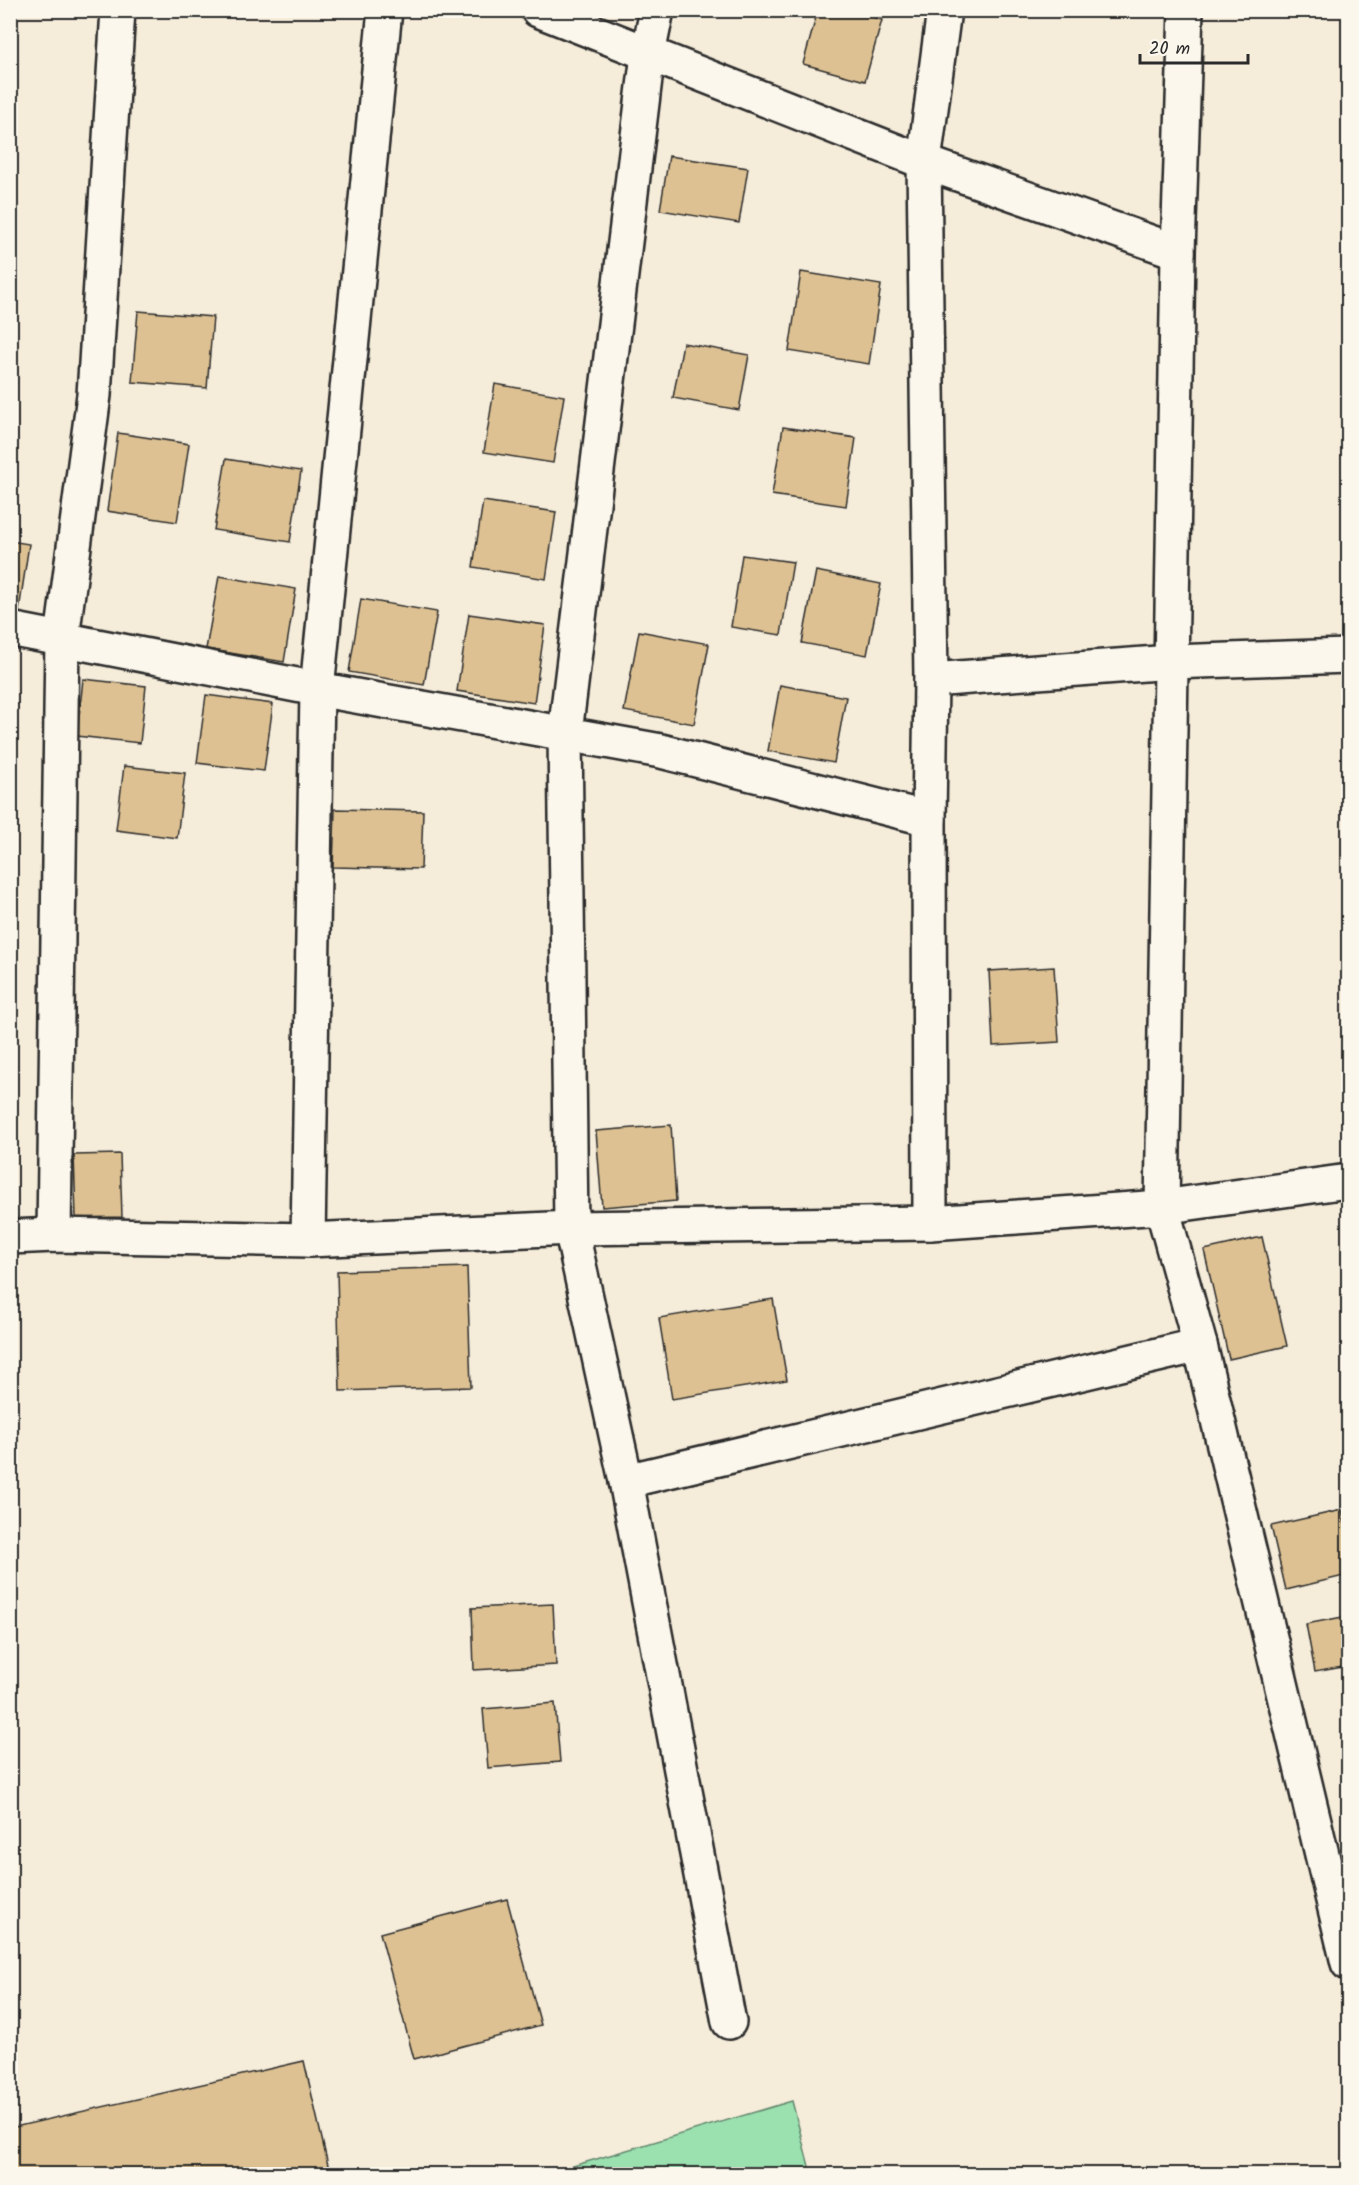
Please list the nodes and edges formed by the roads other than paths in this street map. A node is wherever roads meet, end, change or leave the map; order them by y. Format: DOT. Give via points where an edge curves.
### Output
graph roads {
  1 [pos="118,10"];
  2 [pos="384,10"];
  3 [pos="538,10"];
  4 [pos="657,10"];
  5 [pos="944,10"];
  6 [pos="1186,10"];
  7 [pos="648,54"];
  8 [pos="924,162"];
  9 [pos="1178,252"];
  10 [pos="10,629"];
  11 [pos="62,638"];
  12 [pos="1348,656"];
  13 [pos="1171,662"];
  14 [pos="931,680"];
  15 [pos="317,689"];
  16 [pos="565,733"];
  17 [pos="929,819"];
  18 [pos="1348,1180"];
  19 [pos="1162,1207"];
  20 [pos="930,1223"];
  21 [pos="571,1228"];
  22 [pos="54,1234"];
  23 [pos="10,1237"];
  24 [pos="308,1240"];
  25 [pos="1200,1345"];
  26 [pos="626,1481"];
  27 [pos="1348,1963"];
  28 [pos="729,2022"];
  1 -- 11 [label="street" via="94,395"];
  2 -- 15 [label="street"];
  3 -- 7 [label="street"];
  4 -- 7 [label="street"];
  5 -- 8 [label="street"];
  6 -- 9 [label="street"];
  7 -- 8 [label="street"];
  7 -- 16 [label="street"];
  8 -- 9 [label="street"];
  8 -- 14 [label="street"];
  9 -- 13 [label="street"];
  10 -- 11 [label="street"];
  11 -- 15 [label="street"];
  11 -- 22 [label="street"];
  12 -- 13 [label="street"];
  13 -- 14 [label="street"];
  13 -- 19 [label="street"];
  14 -- 17 [label="street"];
  15 -- 16 [label="street"];
  15 -- 24 [label="street"];
  16 -- 17 [label="street" via="661,751"];
  16 -- 21 [label="street"];
  17 -- 20 [label="street"];
  18 -- 19 [label="street"];
  19 -- 20 [label="street"];
  19 -- 25 [label="street"];
  20 -- 21 [label="street"];
  21 -- 24 [label="street"];
  21 -- 26 [label="street"];
  22 -- 23 [label="street"];
  22 -- 24 [label="street"];
  25 -- 26 [label="street"];
  25 -- 27 [label="street"];
  26 -- 28 [label="street"];
}
